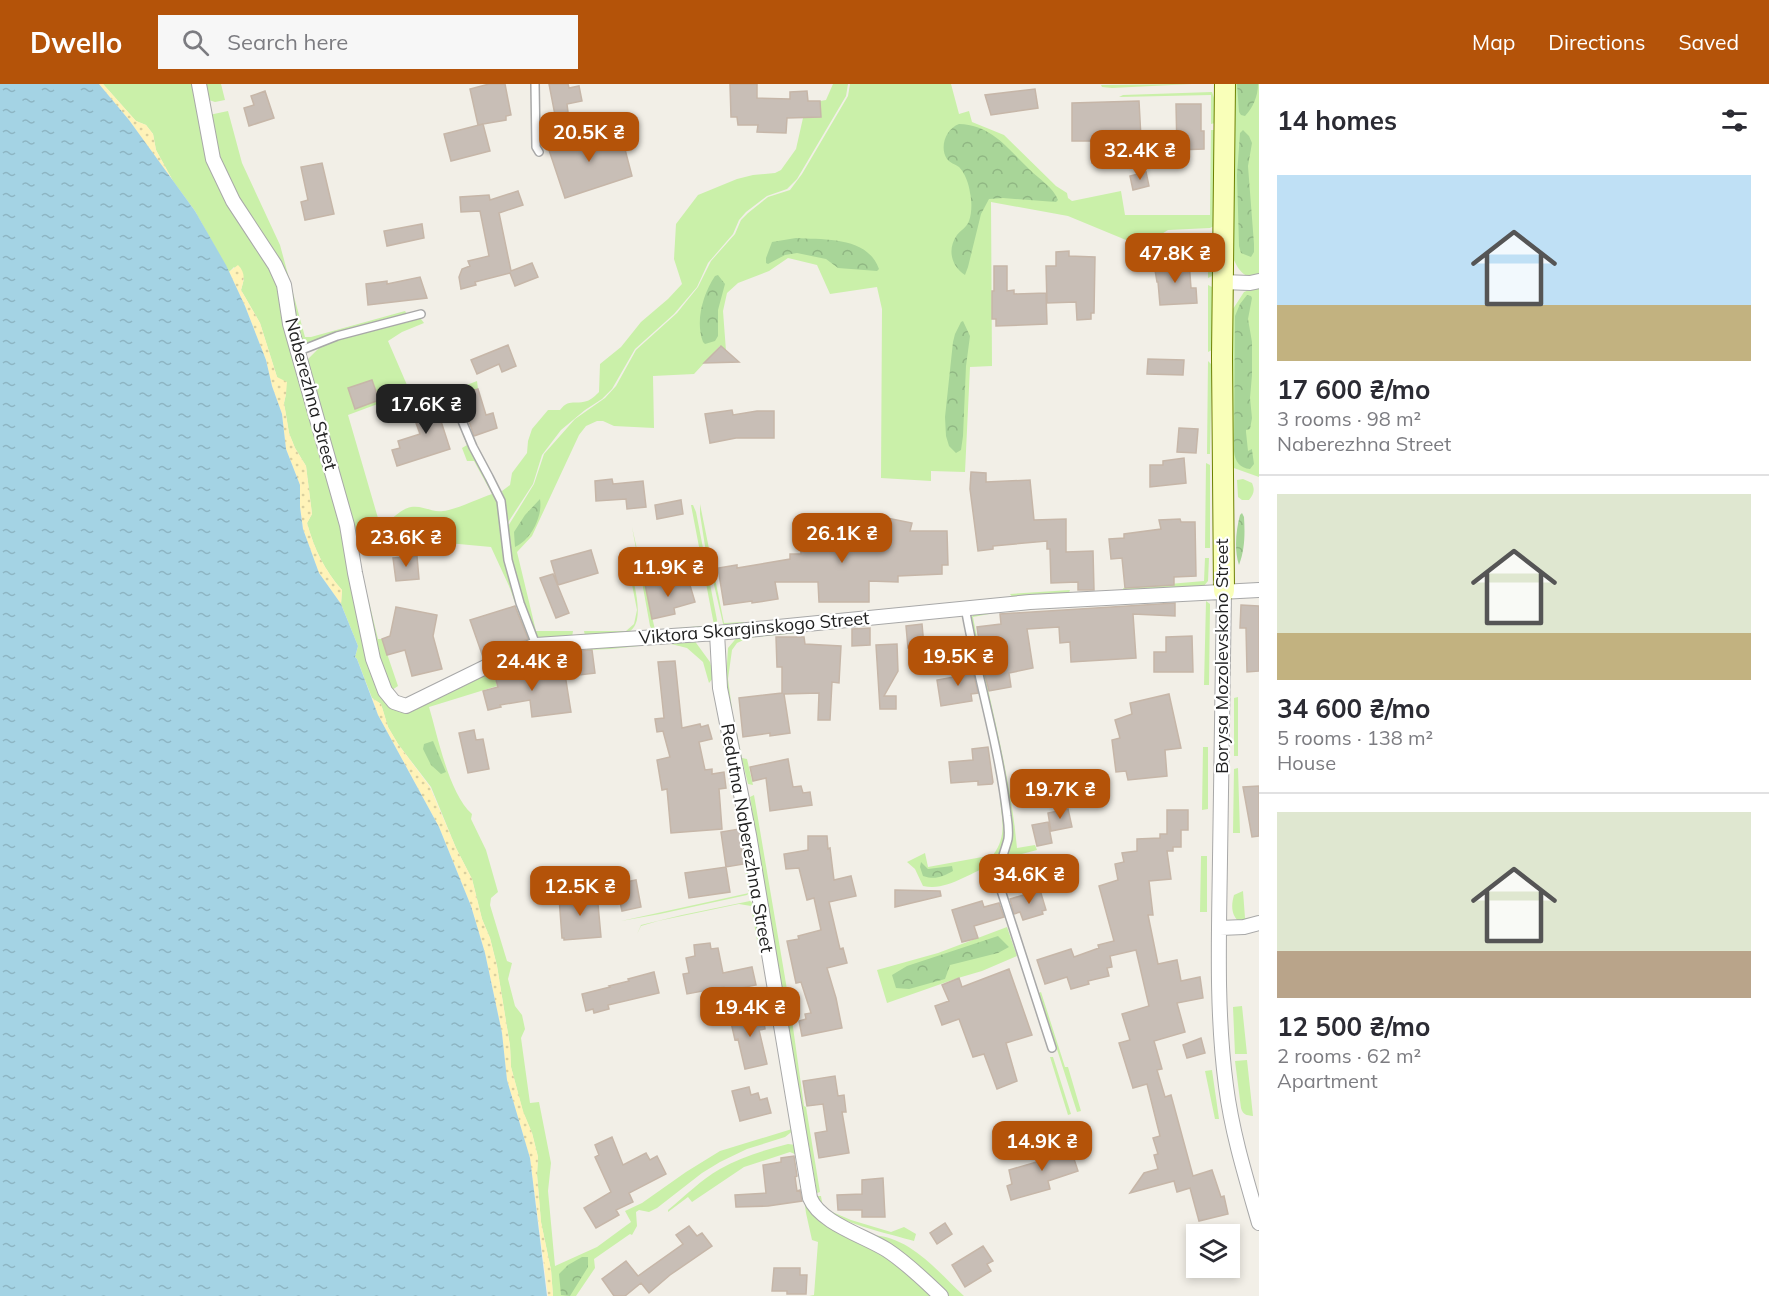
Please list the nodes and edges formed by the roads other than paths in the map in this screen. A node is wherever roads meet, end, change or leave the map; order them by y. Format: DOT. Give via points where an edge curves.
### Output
graph roads {
  1 [pos="199,84"];
  2 [pos="535,84"];
  3 [pos="1225,84"];
  4 [pos="538,152"];
  5 [pos="1259,281"];
  6 [pos="1223,282"];
  7 [pos="421,314"];
  8 [pos="299,351"];
  9 [pos="460,416"];
  10 [pos="1259,590"];
  11 [pos="1224,591"];
  12 [pos="965,607"];
  13 [pos="717,633"];
  14 [pos="536,645"];
  15 [pos="406,706"];
  16 [pos="1259,923"];
  17 [pos="1220,928"];
  18 [pos="1052,1048"];
  19 [pos="1259,1223"];
  20 [pos="941,1296"];
  1 -- 8 [label="street, Naberezhna Street" via="213,159 233,201 284,285"];
  2 -- 4 [label="lane"];
  3 -- 6 [label="street, Borysa Mozolevskoho Street"];
  5 -- 6 [label="street"];
  6 -- 11 [label="street, Borysa Mozolevskoho Street"];
  7 -- 8 [label="lane" via="337,336"];
  8 -- 15 [label="street, Naberezhna Street" via="347,525 373,658 385,691 394,702"];
  9 -- 14 [label="lane" via="501,501 508,560"];
  10 -- 11 [label="street, Viktora Skarginskogo Street"];
  11 -- 12 [label="street, Viktora Skarginskogo Street"];
  11 -- 17 [label="street, Borysa Mozolevskoho Street"];
  12 -- 13 [label="street, Viktora Skarginskogo Street"];
  12 -- 18 [label="lane" via="1005,795 1008,838 999,884"];
  13 -- 14 [label="street, Viktora Skarginskogo Street"];
  13 -- 20 [label="street, Redutna Naberezhna Street" via="720,688 810,1198 818,1211 887,1250"];
  14 -- 15 [label="street, Viktora Skarginskogo Street"];
  16 -- 17 [label="street"];
  17 -- 19 [label="street, Borysa Mozolevskoho Street" via="1220,1018 1226,1088 1240,1158"];
}
